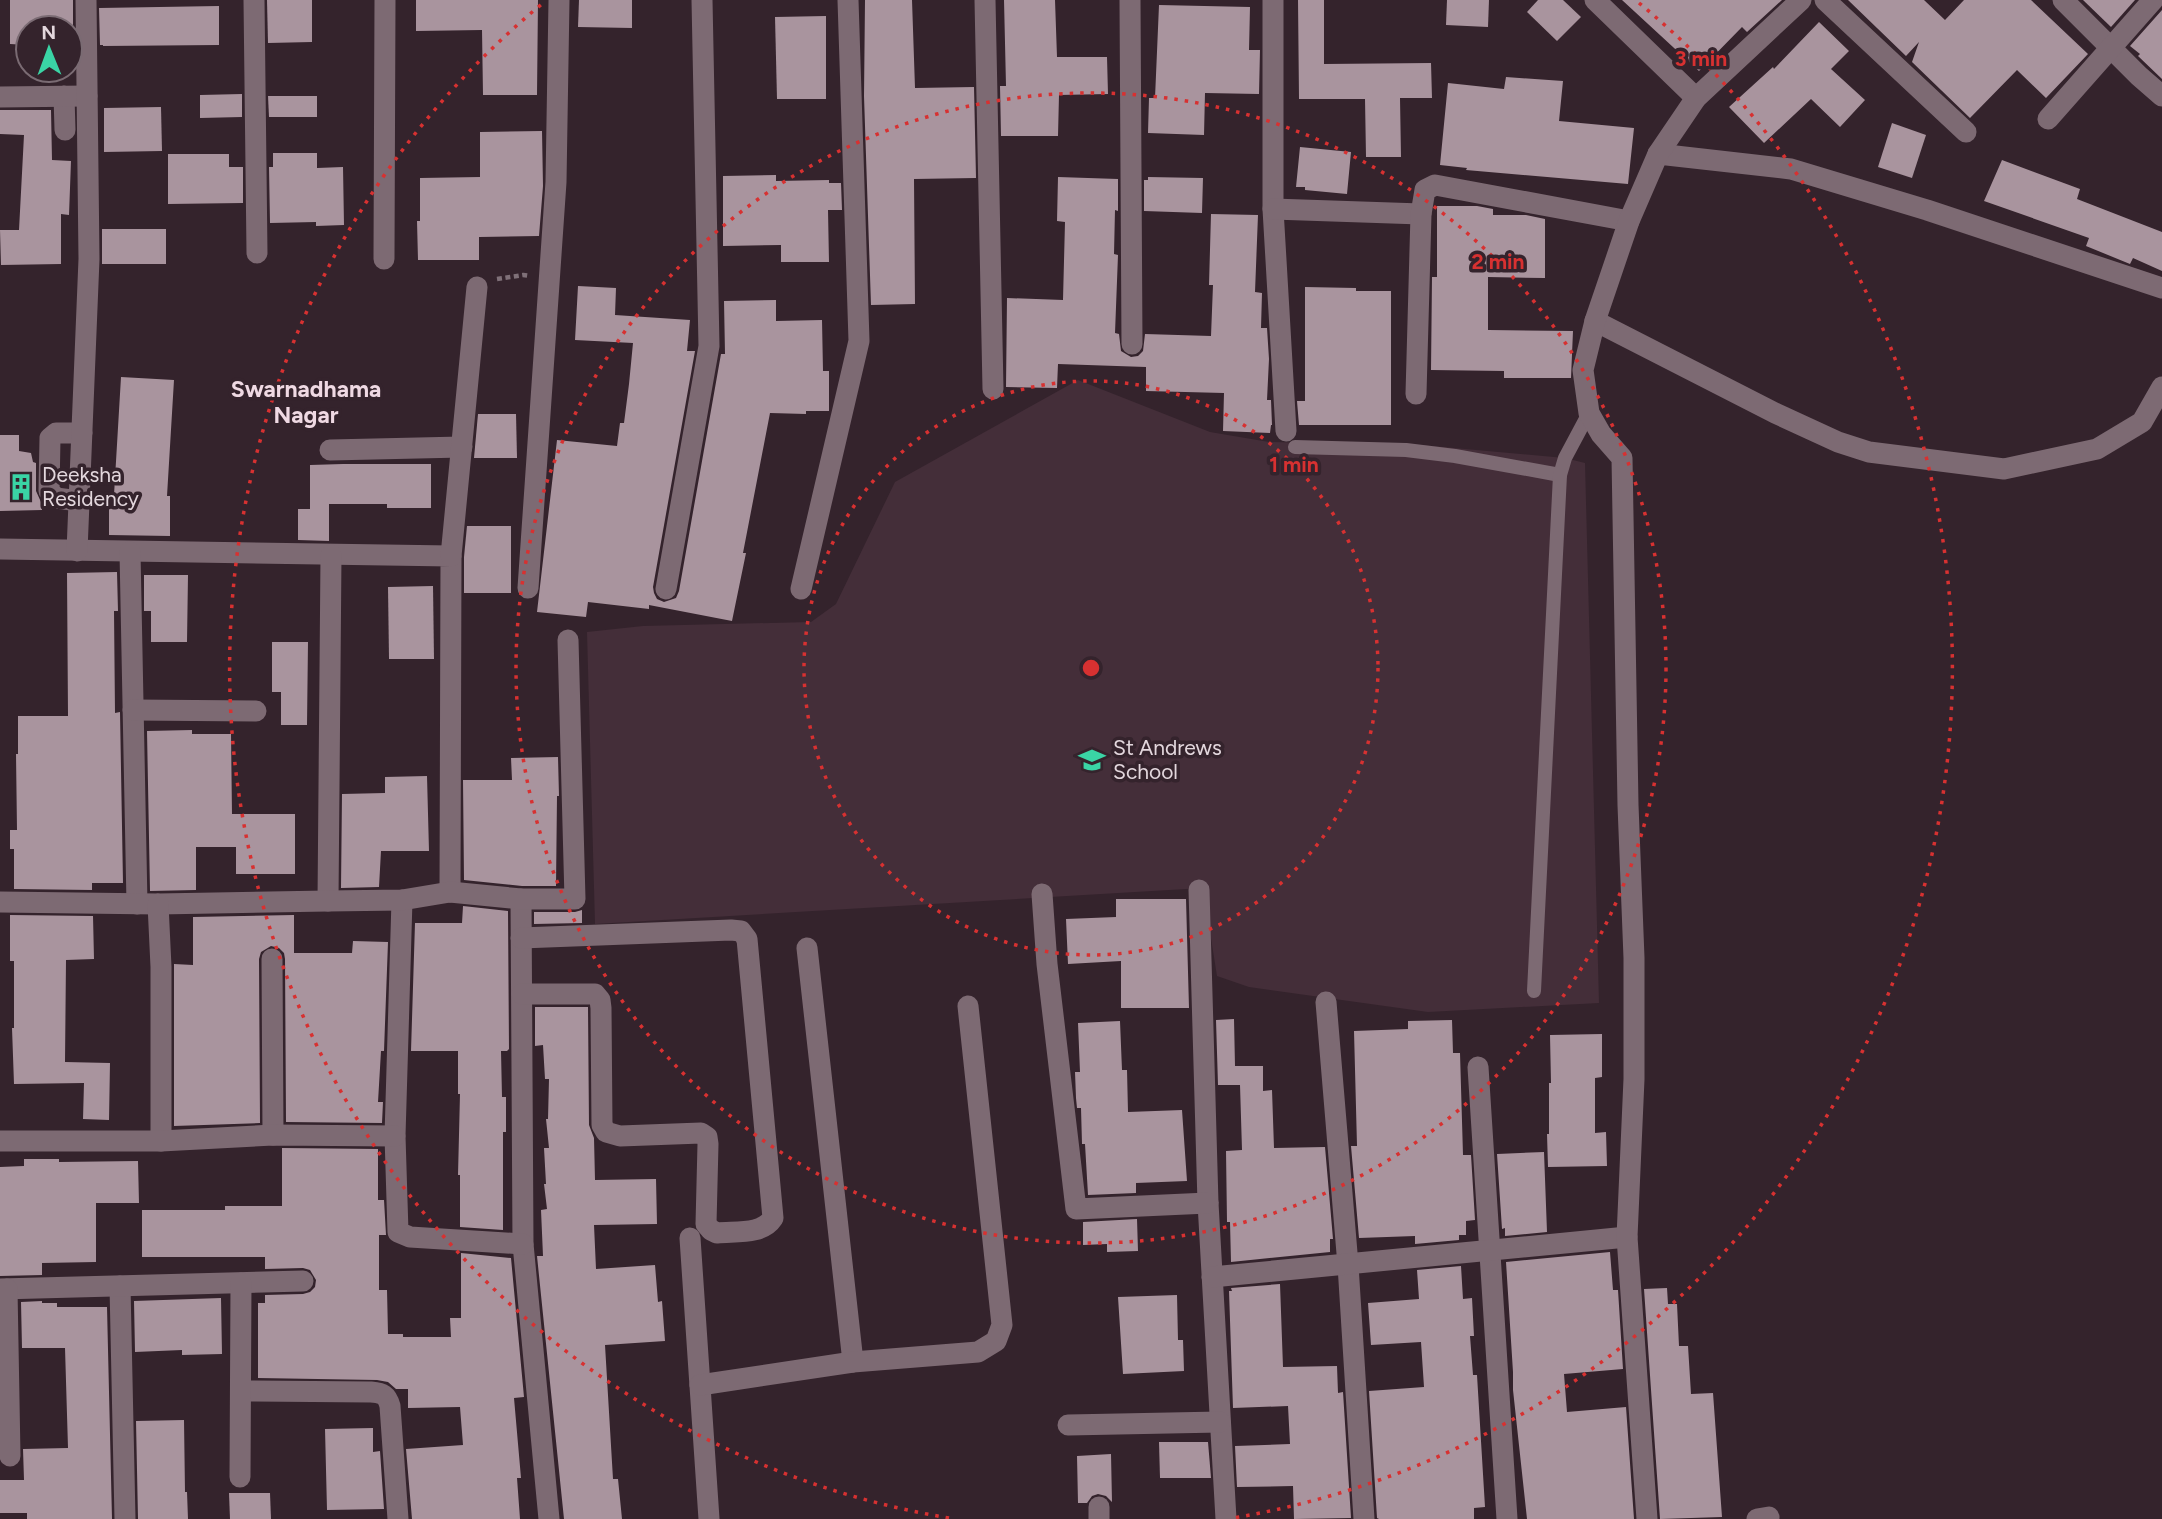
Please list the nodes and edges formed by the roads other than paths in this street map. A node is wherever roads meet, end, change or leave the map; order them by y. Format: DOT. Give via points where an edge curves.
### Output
graph roads {
  1 [pos="86,0"];
  2 [pos="254,0"];
  3 [pos="386,0"];
  4 [pos="559,0"];
  5 [pos="702,0"];
  6 [pos="848,0"];
  7 [pos="985,0"];
  8 [pos="1130,0"];
  9 [pos="1273,0"];
  10 [pos="1595,0"];
  11 [pos="1801,0"];
  12 [pos="1825,0"];
  13 [pos="2063,0"];
  14 [pos="2153,0"];
  15 [pos="2111,47"];
  16 [pos="64,96"];
  17 [pos="87,96"];
  18 [pos="2162,96"];
  19 [pos="0,97"];
  20 [pos="1696,98"];
  21 [pos="2048,119"];
  22 [pos="65,130"];
  23 [pos="1966,132"];
  24 [pos="1658,154"];
  25 [pos="1273,208"];
  26 [pos="1421,214"];
  27 [pos="1629,221"];
  28 [pos="257,253"];
  29 [pos="384,259"];
  30 [pos="477,287"];
  31 [pos="2162,288"];
  32 [pos="1595,321"];
  33 [pos="1132,344"];
  34 [pos="2162,387"];
  35 [pos="993,389"];
  36 [pos="1416,394"];
  37 [pos="1589,413"];
  38 [pos="82,433"];
  39 [pos="1290,439"];
  40 [pos="462,446"];
  41 [pos="330,450"];
  42 [pos="1560,475"];
  43 [pos="79,500"];
  44 [pos="0,549"];
  45 [pos="77,551"];
  46 [pos="130,552"];
  47 [pos="331,555"];
  48 [pos="452,556"];
  49 [pos="527,589"];
  50 [pos="666,589"];
  51 [pos="801,589"];
  52 [pos="568,640"];
  53 [pos="133,710"];
  54 [pos="256,711"];
  55 [pos="1199,890"];
  56 [pos="450,892"];
  57 [pos="1042,894"];
  58 [pos="521,899"];
  59 [pos="402,900"];
  60 [pos="328,901"];
  61 [pos="0,902"];
  62 [pos="147,904"];
  63 [pos="522,938"];
  64 [pos="807,948"];
  65 [pos="272,959"];
  66 [pos="1534,991"];
  67 [pos="522,994"];
  68 [pos="1326,1002"];
  69 [pos="968,1006"];
  70 [pos="1478,1066"];
  71 [pos="273,1135"];
  72 [pos="395,1136"];
  73 [pos="0,1141"];
  74 [pos="161,1141"];
  75 [pos="1208,1203"];
  76 [pos="1627,1237"];
  77 [pos="690,1238"];
  78 [pos="523,1244"];
  79 [pos="1490,1252"];
  80 [pos="1348,1265"];
  81 [pos="1212,1277"];
  82 [pos="303,1281"];
  83 [pos="241,1283"];
  84 [pos="120,1286"];
  85 [pos="4,1289"];
  86 [pos="853,1362"];
  87 [pos="700,1385"];
  88 [pos="241,1391"];
  89 [pos="1220,1422"];
  90 [pos="1068,1425"];
  91 [pos="10,1456"];
  92 [pos="240,1477"];
  93 [pos="125,1519"];
  94 [pos="398,1519"];
  95 [pos="550,1519"];
  96 [pos="709,1519"];
  97 [pos="1226,1519"];
  98 [pos="1364,1519"];
  99 [pos="1507,1519"];
  100 [pos="1647,1519"];
  1 -- 17 [label="street"];
  2 -- 28 [label="street"];
  3 -- 29 [label="street"];
  4 -- 49 [label="street" via="556,182"];
  5 -- 50 [label="street" via="709,346"];
  6 -- 51 [label="street" via="859,341"];
  7 -- 35 [label="street"];
  8 -- 33 [label="street"];
  9 -- 25 [label="street"];
  10 -- 20 [label="street"];
  11 -- 20 [label="street"];
  12 -- 23 [label="street"];
  13 -- 15 [label="street"];
  14 -- 15 [label="street"];
  15 -- 18 [label="street"];
  15 -- 21 [label="street"];
  16 -- 17 [label="street"];
  16 -- 19 [label="street"];
  16 -- 22 [label="street"];
  17 -- 38 [label="street" via="89,259"];
  20 -- 24 [label="street"];
  24 -- 27 [label="street"];
  24 -- 31 [label="street" via="1791,169"];
  25 -- 26 [label="street"];
  25 -- 39 [label="street"];
  26 -- 27 [label="street" via="1425,190 1435,185"];
  26 -- 36 [label="street"];
  27 -- 32 [label="street"];
  30 -- 40 [label="street"];
  32 -- 34 [label="street" via="1838,442 1869,452 2004,469 2097,449 2142,422"];
  32 -- 37 [label="street" via="1583,370"];
  37 -- 42 [label="lane"];
  37 -- 76 [label="street" via="1622,458 1634,958"];
  38 -- 43 [label="street"];
  38 -- 43 [label="street" via="56,433 48,449 49,491 56,498"];
  39 -- 42 [label="lane" via="1455,456"];
  40 -- 41 [label="street"];
  40 -- 48 [label="street"];
  42 -- 66 [label="lane"];
  43 -- 45 [label="street"];
  44 -- 45 [label="street"];
  45 -- 46 [label="street"];
  46 -- 47 [label="street"];
  46 -- 53 [label="street"];
  47 -- 48 [label="street"];
  47 -- 60 [label="street"];
  48 -- 56 [label="street"];
  52 -- 58 [label="street" via="575,899"];
  53 -- 54 [label="street"];
  53 -- 62 [label="street"];
  55 -- 75 [label="street"];
  56 -- 58 [label="street"];
  56 -- 59 [label="street"];
  57 -- 75 [label="street" via="1076,1209"];
  58 -- 63 [label="street"];
  59 -- 60 [label="street"];
  59 -- 72 [label="street"];
  60 -- 62 [label="street"];
  61 -- 62 [label="street"];
  62 -- 74 [label="street" via="161,967"];
  63 -- 67 [label="street"];
  63 -- 67 [label="street" via="741,932 747,939 773,1218 769,1225 717,1233 706,1224 708,1144 701,1133 620,1136 606,1132 602,1125 601,1008 595,994"];
  64 -- 86 [label="street"];
  65 -- 71 [label="street"];
  67 -- 78 [label="street"];
  68 -- 80 [label="street"];
  69 -- 86 [label="street" via="1002,1325 996,1341 978,1352"];
  70 -- 79 [label="street"];
  71 -- 72 [label="street"];
  71 -- 74 [label="street"];
  72 -- 78 [label="street" via="398,1232 410,1237"];
  73 -- 74 [label="street"];
  75 -- 81 [label="street"];
  76 -- 79 [label="street"];
  76 -- 100 [label="street"];
  77 -- 87 [label="street"];
  78 -- 95 [label="street"];
  79 -- 80 [label="street"];
  79 -- 99 [label="street"];
  80 -- 81 [label="street"];
  80 -- 98 [label="street"];
  81 -- 89 [label="street"];
  82 -- 83 [label="street"];
  83 -- 84 [label="street"];
  83 -- 88 [label="street"];
  84 -- 85 [label="street"];
  84 -- 93 [label="street"];
  85 -- 91 [label="street"];
  86 -- 87 [label="street"];
  87 -- 96 [label="street"];
  88 -- 92 [label="street"];
  88 -- 94 [label="street" via="382,1393 390,1406"];
  89 -- 90 [label="street"];
  89 -- 97 [label="street"];
}
